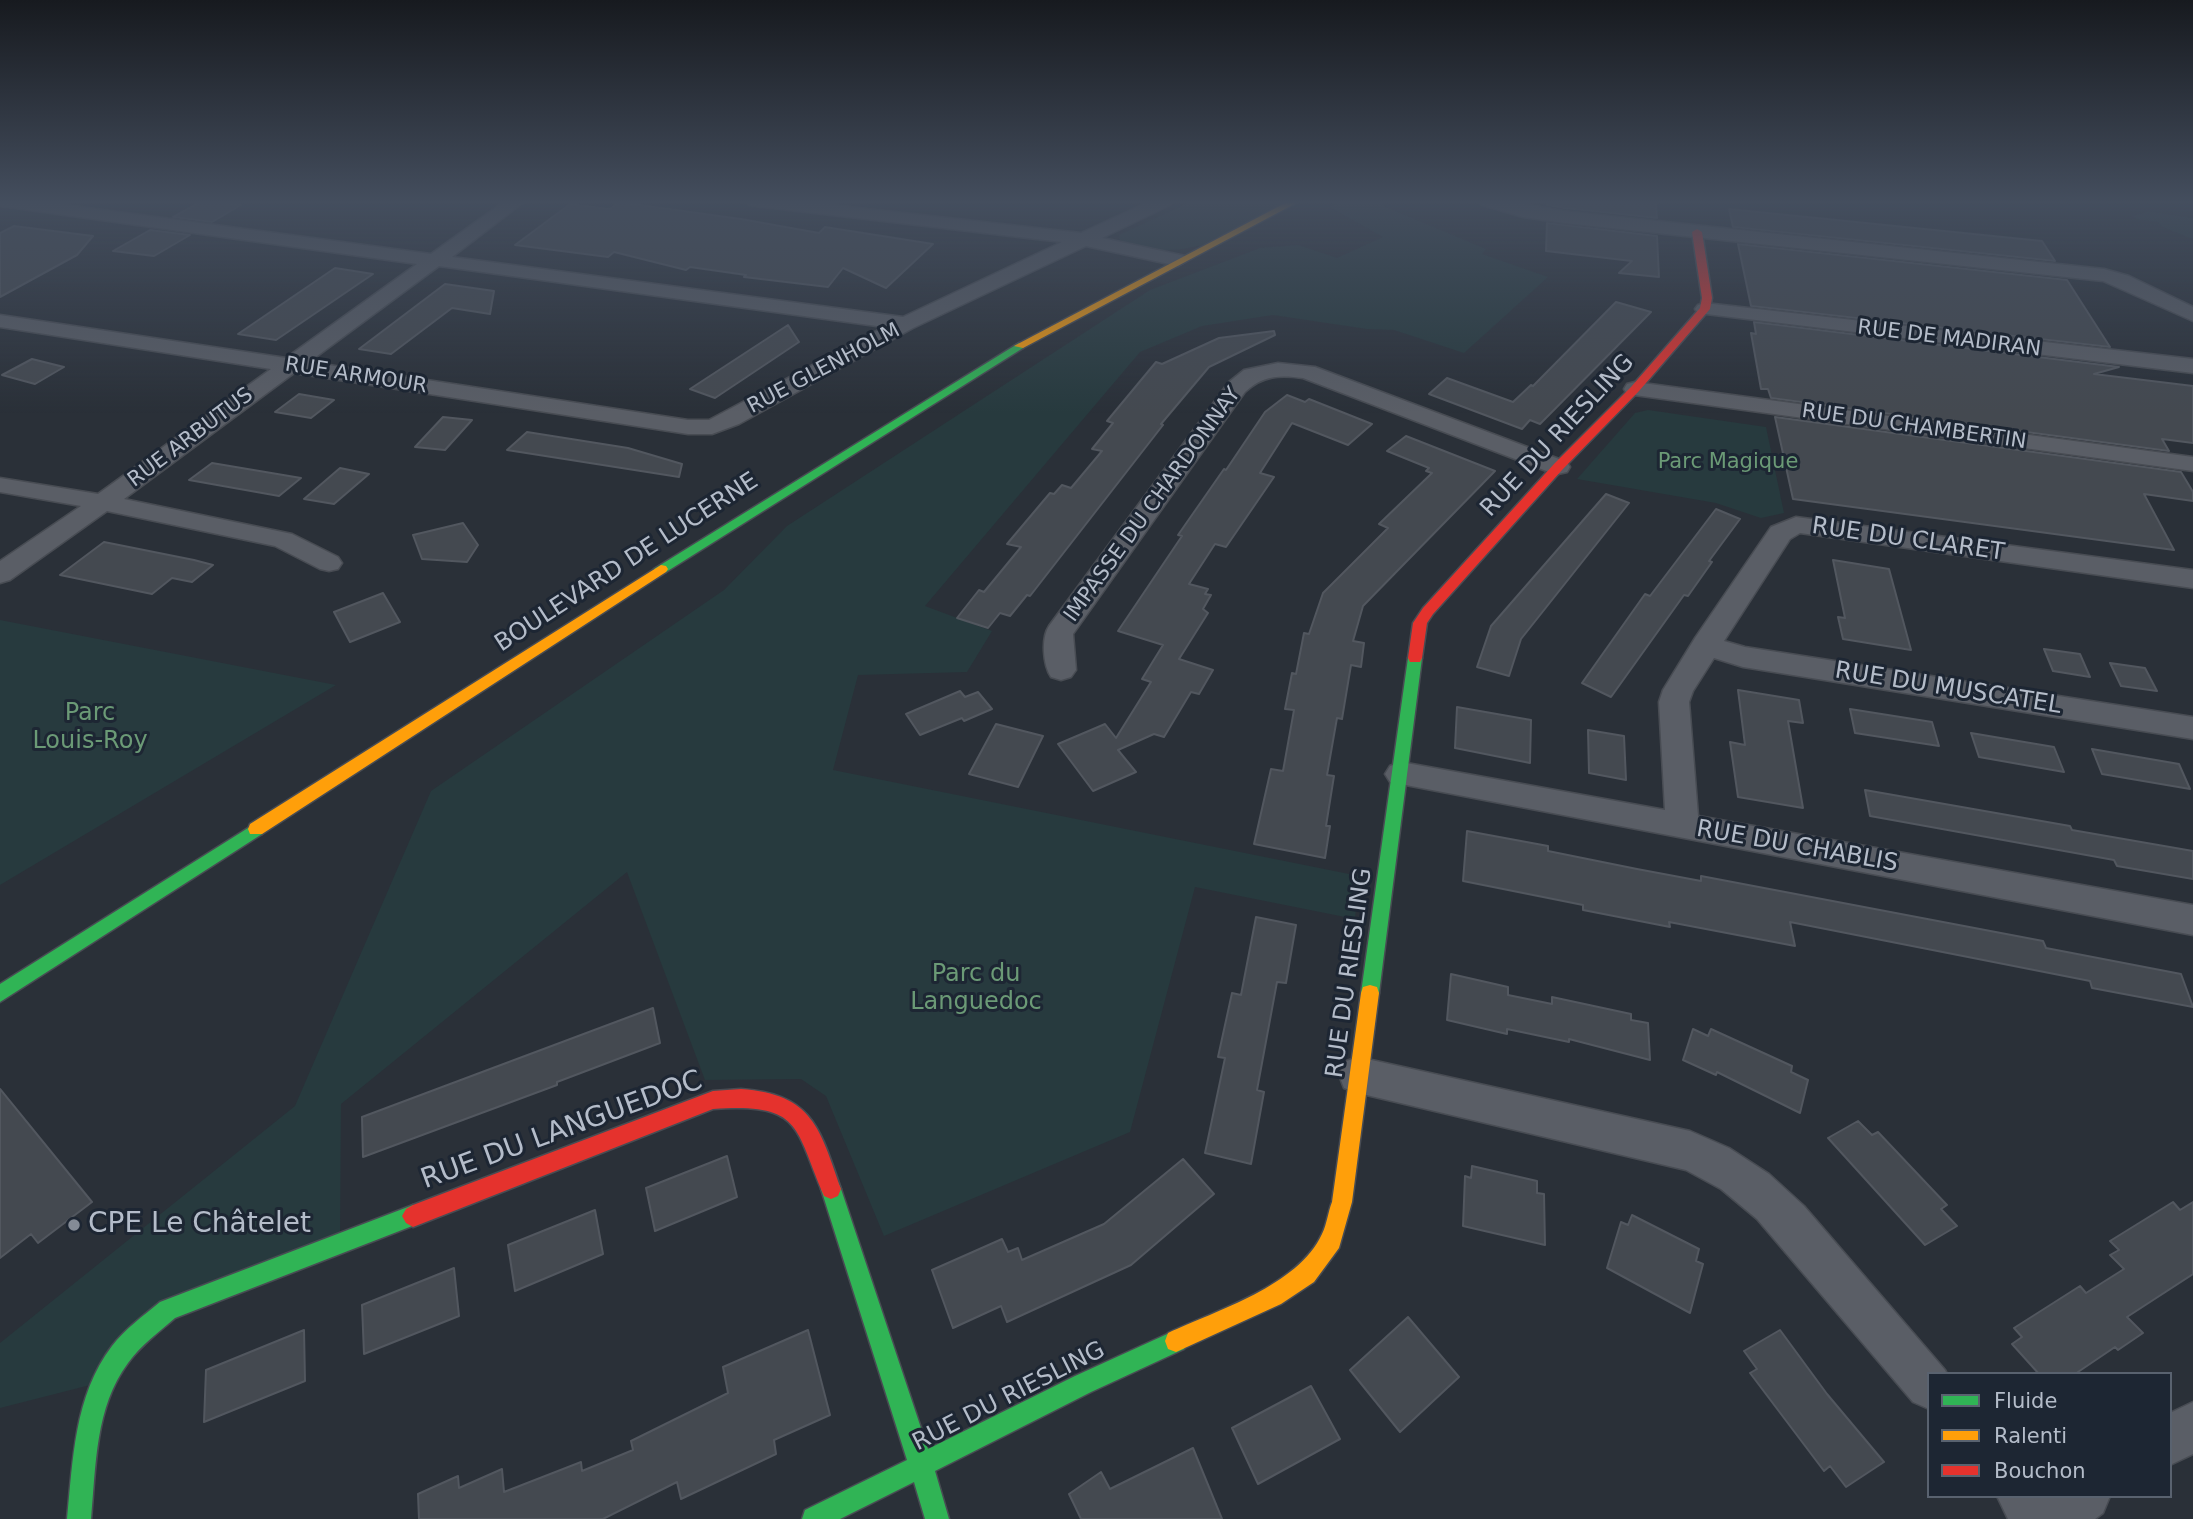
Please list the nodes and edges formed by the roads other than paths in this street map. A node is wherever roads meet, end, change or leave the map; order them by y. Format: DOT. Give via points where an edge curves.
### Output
graph roads {
  1 [pos="416,272"];
  2 [pos="520,272"];
  3 [pos="1014,272"];
  4 [pos="1156,272"];
  5 [pos="1703,272"];
  6 [pos="2075,272"];
  7 [pos="2193,299"];
  8 [pos="2171,304"];
  9 [pos="1705,309"];
  10 [pos="2193,315"];
  11 [pos="0,321"];
  12 [pos="906,324"];
  13 [pos="287,366"];
  14 [pos="2193,366"];
  15 [pos="1634,390"];
  16 [pos="712,426"];
  17 [pos="2193,464"];
  18 [pos="1558,467"];
  19 [pos="0,485"];
  20 [pos="103,502"];
  21 [pos="329,563"];
  22 [pos="0,574"];
  23 [pos="2193,579"];
  24 [pos="1705,645"];
  25 [pos="1061,670"];
  26 [pos="2193,728"];
  27 [pos="1401,774"];
  28 [pos="1682,826"];
  29 [pos="2193,920"];
  30 [pos="0,994"];
  31 [pos="1358,1074"];
  32 [pos="1927,1384"];
  33 [pos="2193,1426"];
  34 [pos="2172,1440"];
  35 [pos="921,1466"];
  36 [pos="2023,1498"];
  37 [pos="2083,1498"];
  38 [pos="79,1519"];
  39 [pos="814,1519"];
  40 [pos="937,1519"];
  41 [pos="2040,1519"];
  42 [pos="2052,1519"];
  1 -- 13 [label="street, RUE ARBUTUS"];
  2 -- 12 [label="street"];
  3 -- 12 [label="street, RUE GLENHOLM"];
  4 -- 30 [label="street, BOULEVARD DE LUCERNE" via="1012,350 795,483"];
  5 -- 9 [label="street"];
  6 -- 8 [label="street" via="2122,280"];
  7 -- 8 [label="street"];
  8 -- 10 [label="street"];
  9 -- 14 [label="street, RUE DE MADIRAN"];
  9 -- 15 [label="street, RUE DU RIESLING"];
  11 -- 13 [label="street, RUE ARMOUR"];
  12 -- 16 [label="street, RUE GLENHOLM"];
  13 -- 16 [label="street, RUE ARMOUR" via="675,425"];
  13 -- 20 [label="street, RUE ARBUTUS"];
  15 -- 17 [label="street, RUE DU CHAMBERTIN"];
  15 -- 18 [label="street, RUE DU RIESLING"];
  18 -- 25 [label="street, IMPASSE DU CHARDONNAY" via="1307,372 1276,369 1253,374 1237,387 1059,633"];
  18 -- 27 [label="street, RUE DU RIESLING" via="1420,623"];
  19 -- 20 [label="street"];
  20 -- 21 [label="street" via="283,540"];
  20 -- 22 [label="street, RUE ARBUTUS"];
  23 -- 24 [label="street, RUE DU CLARET" via="1796,525 1780,533"];
  24 -- 26 [label="street, RUE DU MUSCATEL" via="1744,657"];
  24 -- 28 [label="street, RUE DU CLARET" via="1674,702"];
  27 -- 28 [label="street, RUE DU CHABLIS"];
  27 -- 31 [label="street, RUE DU RIESLING"];
  28 -- 29 [label="street, RUE DU CHABLIS"];
  31 -- 32 [label="street" via="1690,1151 1720,1163 1753,1185 1791,1222"];
  31 -- 35 [label="street, RUE DU RIESLING" via="1342,1202 1331,1240 1306,1274 1273,1296"];
  33 -- 34 [label="street"];
  35 -- 38 [label="street, RUE DU LANGUEDOC" via="815,1142 790,1106 742,1096 713,1100 168,1310 124,1347 102,1382 91,1411"];
  35 -- 39 [label="street, RUE DU RIESLING"];
  35 -- 40 [label="street, RUE DU LANGUEDOC"];
  36 -- 41 [label="street"];
  37 -- 42 [label="street"];
}
